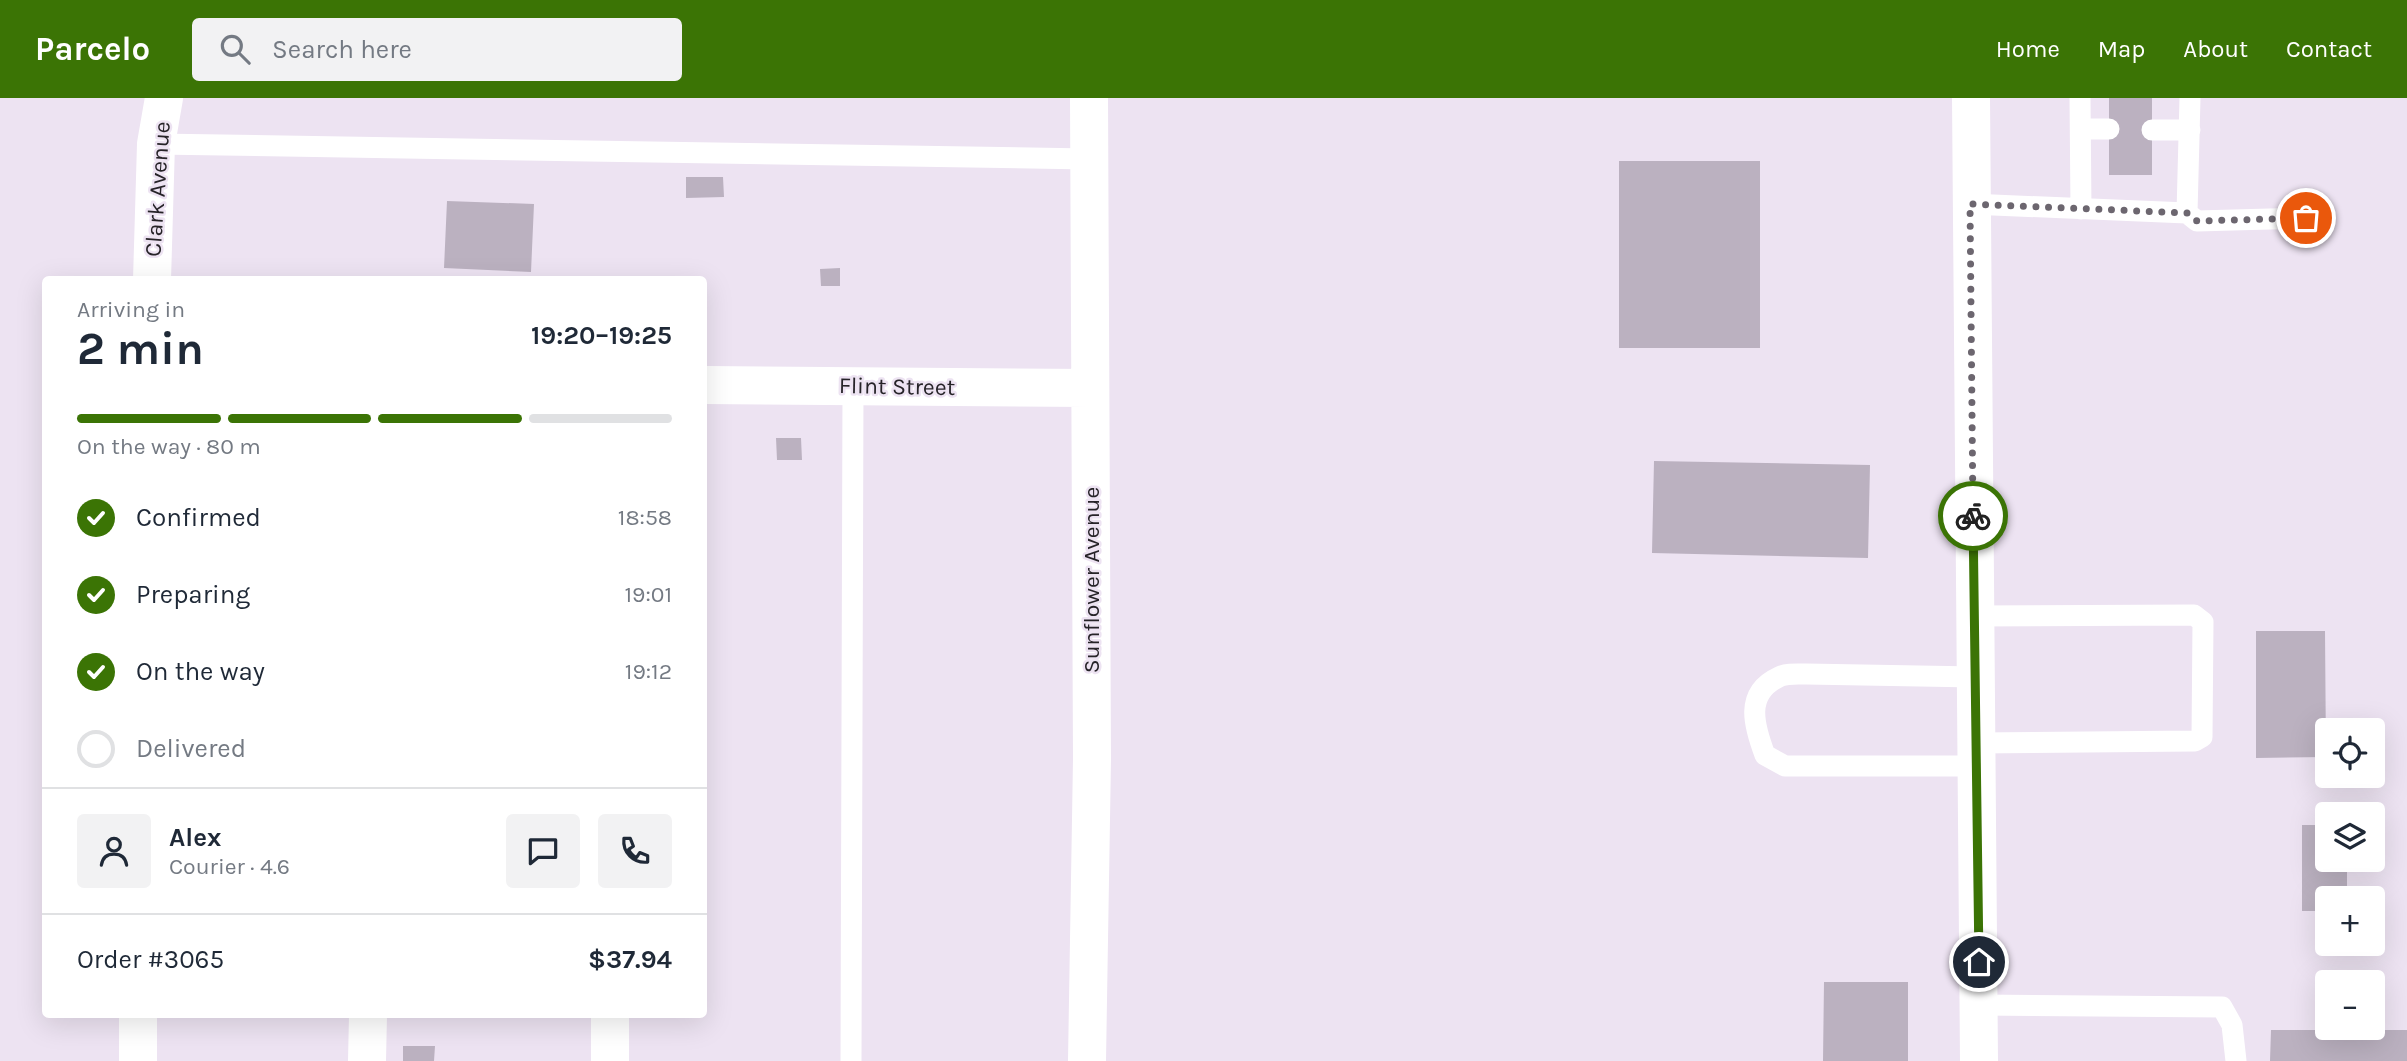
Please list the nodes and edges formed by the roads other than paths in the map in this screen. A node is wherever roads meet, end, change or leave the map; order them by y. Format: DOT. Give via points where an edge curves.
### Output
graph roads {
  1 [pos="164,98"];
  2 [pos="1089,98"];
  3 [pos="1971,98"];
  4 [pos="2080,98"];
  5 [pos="2190,98"];
  6 [pos="2081,129"];
  7 [pos="2109,129"];
  8 [pos="2152,130"];
  9 [pos="2190,130"];
  10 [pos="156,144"];
  11 [pos="1089,159"];
  12 [pos="1970,204"];
  13 [pos="2081,209"];
  14 [pos="2188,213"];
  15 [pos="2306,218"];
  16 [pos="152,276"];
  17 [pos="707,385"];
  18 [pos="853,386"];
  19 [pos="1090,388"];
  20 [pos="1974,616"];
  21 [pos="1976,677"];
  22 [pos="1977,754"];
  23 [pos="1979,1006"];
  24 [pos="138,1018"];
  25 [pos="368,1018"];
  26 [pos="610,1018"];
  27 [pos="138,1061"];
  28 [pos="367,1061"];
  29 [pos="610,1061"];
  30 [pos="851,1061"];
  31 [pos="1087,1061"];
  32 [pos="1979,1061"];
  33 [pos="2236,1061"];
  1 -- 10 [label="street, Clark Avenue"];
  2 -- 11 [label="street, Sunflower Avenue"];
  3 -- 12 [label="street"];
  4 -- 6 [label="lane"];
  5 -- 9 [label="lane"];
  6 -- 7 [label="lane"];
  6 -- 13 [label="lane"];
  8 -- 9 [label="lane"];
  9 -- 14 [label="lane"];
  10 -- 11 [label="lane"];
  10 -- 16 [label="street, Clark Avenue"];
  11 -- 19 [label="street, Sunflower Avenue"];
  12 -- 13 [label="lane"];
  12 -- 20 [label="street"];
  13 -- 14 [label="lane"];
  14 -- 15 [label="lane" via="2197,221"];
  17 -- 18 [label="street, Flint Street"];
  18 -- 19 [label="street, Flint Street"];
  18 -- 30 [label="lane"];
  19 -- 31 [label="street, Sunflower Avenue" via="1092,759"];
  20 -- 21 [label="street"];
  20 -- 22 [label="lane" via="2194,615 2203,622 2202,737"];
  21 -- 22 [label="street"];
  21 -- 22 [label="lane" via="1780,676 1760,691 1755,728 1765,755 1784,766"];
  22 -- 23 [label="street"];
  23 -- 32 [label="street"];
  23 -- 33 [label="lane" via="2222,1007 2232,1025"];
  24 -- 27 [label="street"];
  25 -- 28 [label="street"];
  26 -- 29 [label="street"];
}
